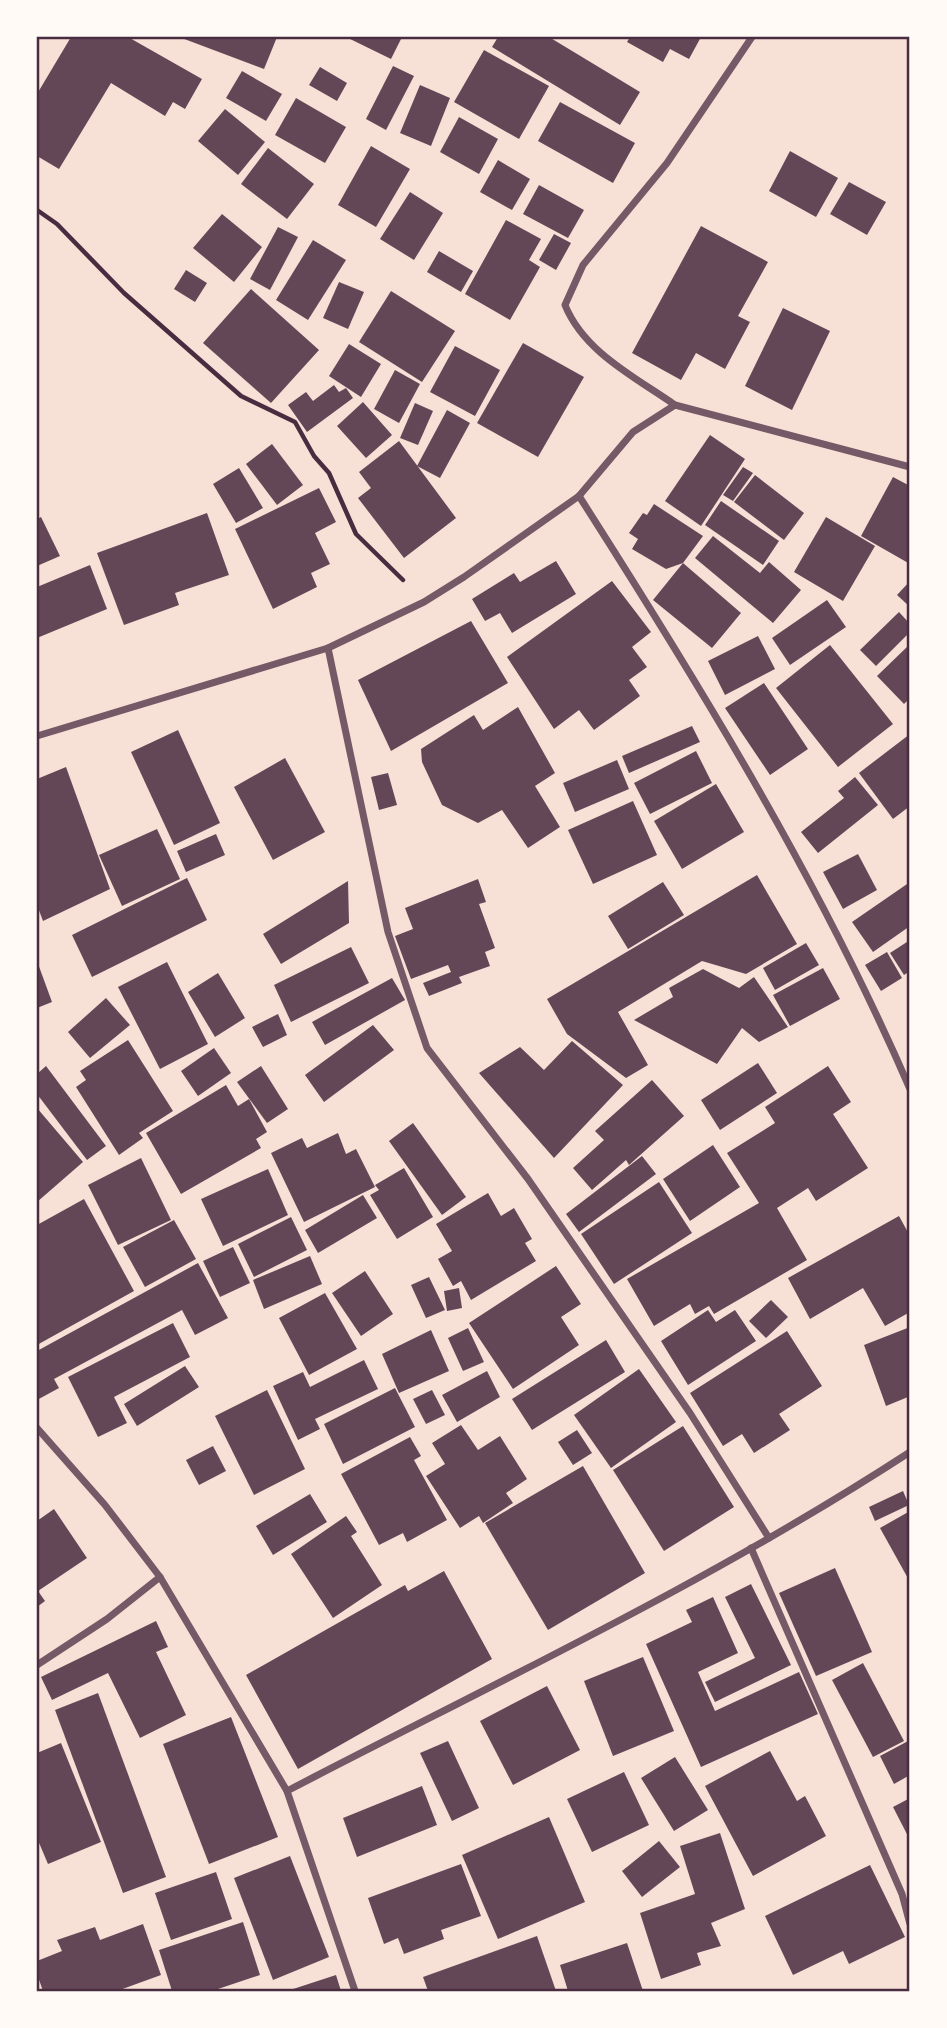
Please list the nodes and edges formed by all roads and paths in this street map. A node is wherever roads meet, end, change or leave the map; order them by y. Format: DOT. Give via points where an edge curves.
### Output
graph roads {
  1 [pos="752,37"];
  2 [pos="37,210"];
  3 [pos="675,405"];
  4 [pos="910,467"];
  5 [pos="579,496"];
  6 [pos="424,601"];
  7 [pos="328,648"];
  8 [pos="37,736"];
  9 [pos="910,1090"];
  10 [pos="37,1429"];
  11 [pos="910,1452"];
  12 [pos="769,1538"];
  13 [pos="751,1548"];
  14 [pos="160,1577"];
  15 [pos="37,1665"];
  16 [pos="287,1791"];
  17 [pos="910,1924"];
  18 [pos="355,1991"];
  1 -- 3 [label="street" via="667,163 583,265 565,305 586,341"];
  2 -- 6 [label="path" via="241,396 295,422 329,473 356,534"];
  3 -- 4 [label="street"];
  3 -- 5 [label="street" via="633,432"];
  5 -- 6 [label="street"];
  5 -- 9 [label="street" via="690,670 807,874"];
  6 -- 7 [label="street"];
  7 -- 8 [label="street"];
  7 -- 12 [label="street" via="388,932 427,1048 528,1179 690,1413"];
  10 -- 14 [label="street" via="105,1505"];
  11 -- 12 [label="street"];
  12 -- 13 [label="street"];
  13 -- 16 [label="street" via="663,1600"];
  13 -- 17 [label="street" via="902,1894"];
  14 -- 15 [label="street"];
  14 -- 16 [label="street"];
  16 -- 18 [label="street"];
}
